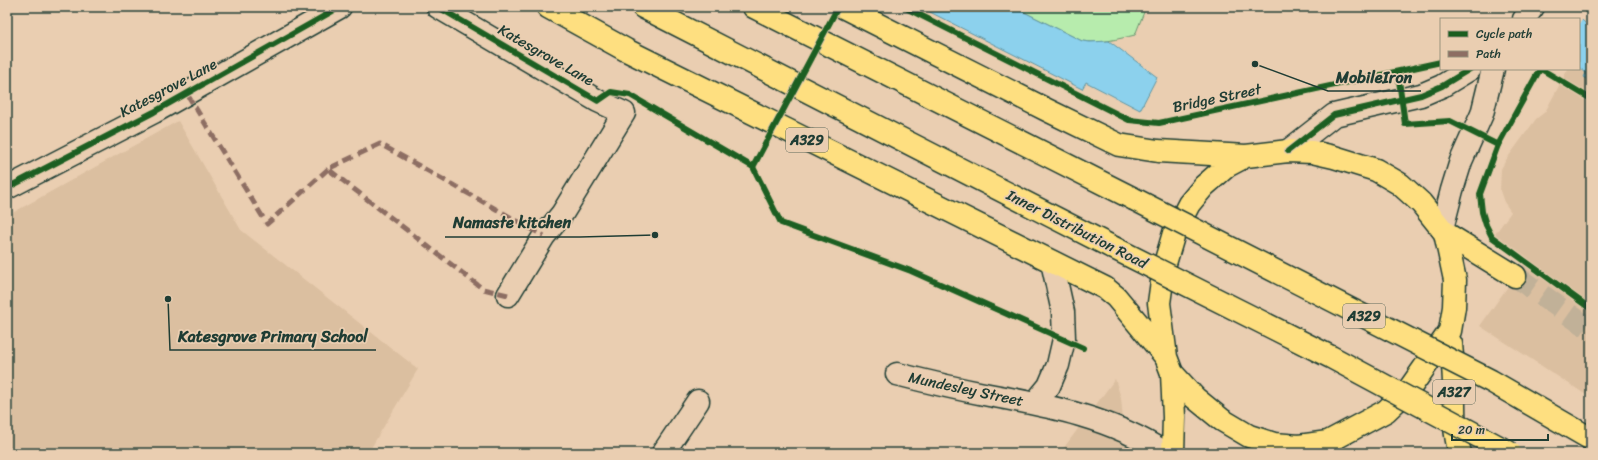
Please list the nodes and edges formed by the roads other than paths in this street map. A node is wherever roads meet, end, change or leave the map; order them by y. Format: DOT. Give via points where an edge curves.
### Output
graph roads {
  1 [pos="340,7"];
  2 [pos="438,7"];
  3 [pos="548,7"];
  4 [pos="643,7"];
  5 [pos="754,7"];
  6 [pos="843,7"];
  7 [pos="1533,7"];
  8 [pos="1525,18"];
  9 [pos="1468,70"];
  10 [pos="1493,70"];
  11 [pos="1288,151"];
  12 [pos="1246,156"];
  13 [pos="7,188"];
  14 [pos="1444,231"];
  15 [pos="1052,262"];
  16 [pos="1515,276"];
  17 [pos="508,295"];
  18 [pos="1450,331"];
  19 [pos="1169,365"];
  20 [pos="897,374"];
  21 [pos="698,401"];
  22 [pos="1034,403"];
  23 [pos="1591,439"];
  24 [pos="663,453"];
  25 [pos="1165,453"];
  26 [pos="1173,453"];
  27 [pos="1460,453"];
  28 [pos="1510,453"];
  1 -- 13 [label="street, Katesgrove Lane" via="167,104"];
  2 -- 17 [label="street, Katesgrove Lane" via="598,101 624,113 562,214 544,236"];
  3 -- 15 [label="main road, A329" via="633,54"];
  4 -- 28 [label="main road, Inner Distribution Road, bridge" via="1331,357"];
  5 -- 23 [label="main road, A329, bridge" via="1491,381"];
  6 -- 12 [label="main road" via="1119,145"];
  7 -- 8 [label="street"];
  9 -- 11 [label="street" via="1421,95 1334,114"];
  10 -- 14 [label="street" via="1482,114 1461,161 1452,190"];
  11 -- 12 [label="main road"];
  11 -- 14 [label="main road" via="1312,152 1376,170 1400,184 1421,203"];
  12 -- 19 [label="main road" via="1227,166 1204,186 1189,204 1174,233 1164,267 1159,303"];
  14 -- 16 [label="main road"];
  14 -- 18 [label="main road" via="1455,280"];
  15 -- 19 [label="main road, A329" via="1105,288 1116,297"];
  15 -- 22 [label="street, Mundesley Street" via="1063,312 1064,339 1058,365 1049,386"];
  18 -- 19 [label="main road" via="1410,388 1386,411 1328,442 1299,446 1274,444 1249,436 1222,420 1195,398"];
  18 -- 27 [label="main road, A327" via="1454,416"];
  19 -- 26 [label="main road" via="1174,417"];
  20 -- 22 [label="street, Mundesley Street" via="934,384"];
  21 -- 24 [label="street"];
  22 -- 25 [label="street, Mundesley Street" via="1092,418 1147,441"];
}
